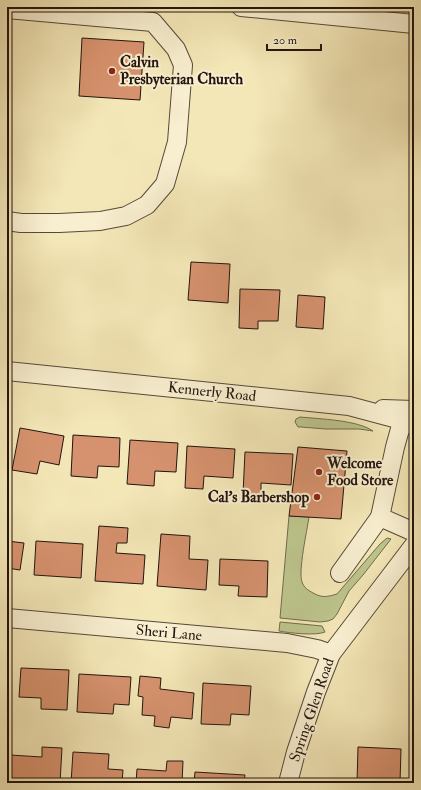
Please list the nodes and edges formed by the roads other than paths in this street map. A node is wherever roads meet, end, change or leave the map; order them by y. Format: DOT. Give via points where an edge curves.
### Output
graph roads {
  1 [pos="241,7"];
  2 [pos="7,9"];
  3 [pos="414,24"];
  4 [pos="7,221"];
  5 [pos="7,371"];
  6 [pos="410,419"];
  7 [pos="380,518"];
  8 [pos="414,532"];
  9 [pos="414,545"];
  10 [pos="340,573"];
  11 [pos="7,618"];
  12 [pos="330,654"];
  13 [pos="288,783"];
  1 -- 3 [label="street"];
  2 -- 4 [label="street" via="153,22 176,49 183,65 176,142 171,164 165,184 146,205 126,216 100,221"];
  5 -- 6 [label="street, Kennerly Road" via="355,408 394,418"];
  6 -- 7 [label="street" via="395,447"];
  7 -- 8 [label="street"];
  7 -- 10 [label="street"];
  9 -- 12 [label="street, Spring Glen Road"];
  11 -- 12 [label="street, Sheri Lane" via="287,644"];
  12 -- 13 [label="street, Spring Glen Road"];
}
